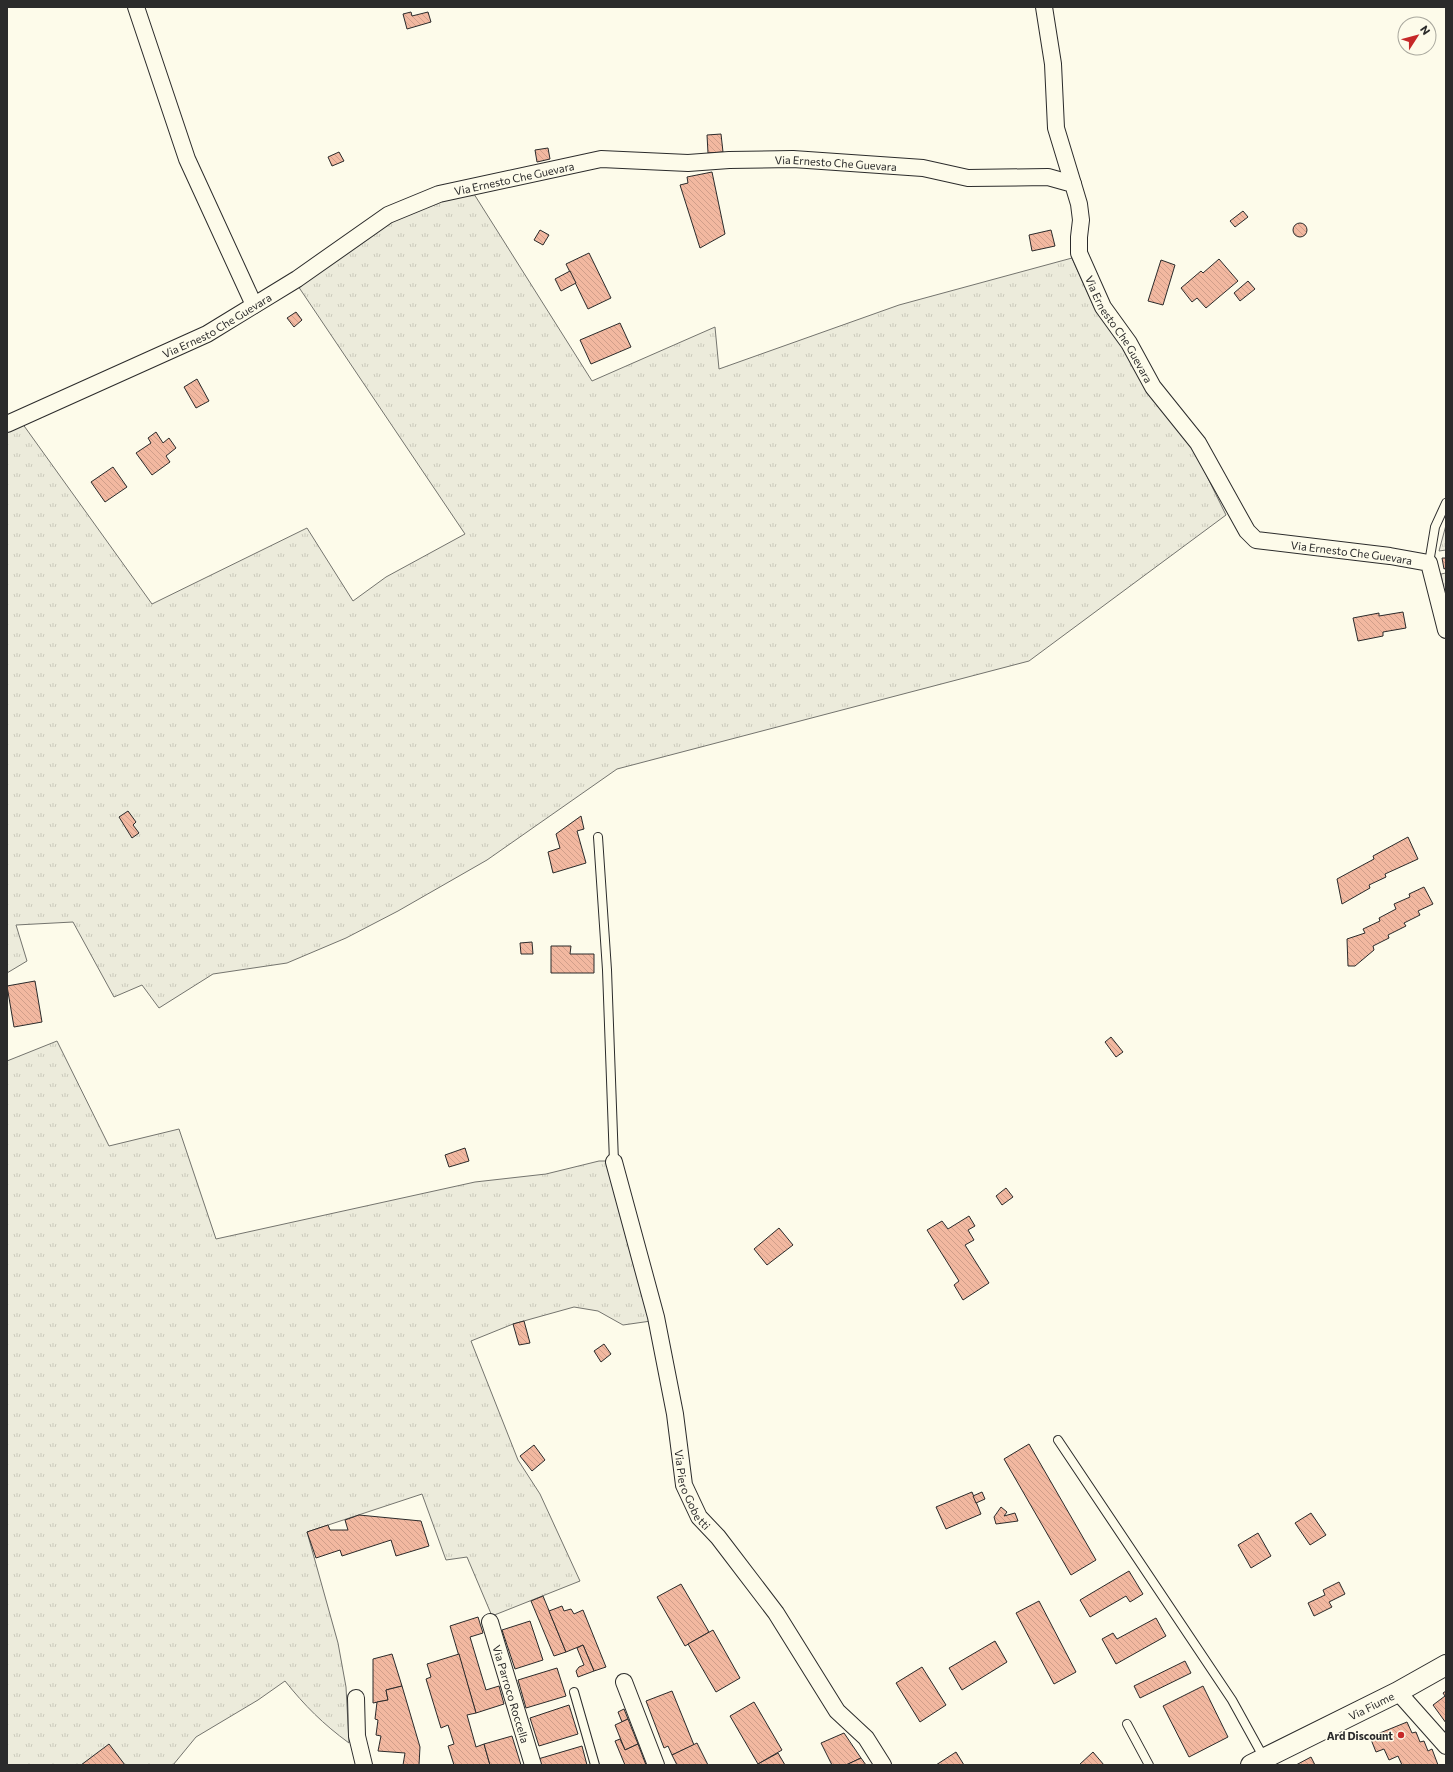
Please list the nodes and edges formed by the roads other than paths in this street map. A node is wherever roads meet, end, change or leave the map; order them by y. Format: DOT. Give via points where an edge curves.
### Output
graph roads {
  1 [pos="136,7"];
  2 [pos="1044,7"];
  3 [pos="1073,184"];
  4 [pos="254,305"];
  5 [pos="7,424"];
  6 [pos="1446,503"];
  7 [pos="1429,563"];
  8 [pos="1446,630"];
  9 [pos="598,837"];
  10 [pos="614,1162"];
  11 [pos="1058,1440"];
  12 [pos="490,1622"];
  13 [pos="1446,1665"];
  14 [pos="624,1682"];
  15 [pos="574,1692"];
  16 [pos="1398,1692"];
  17 [pos="356,1698"];
  18 [pos="1127,1724"];
  19 [pos="1446,1746"];
  20 [pos="1258,1762"];
  21 [pos="364,1765"];
  22 [pos="533,1765"];
  23 [pos="595,1765"];
  24 [pos="656,1765"];
  25 [pos="883,1765"];
  26 [pos="1149,1765"];
  1 -- 4 [label="street" via="187,159"];
  2 -- 3 [label="street" via="1053,64 1056,128"];
  3 -- 4 [label="street, Via Ernesto Che Guevara" via="1048,177 968,178 923,168 792,159 688,162 602,159 439,194 388,215 297,279"];
  3 -- 7 [label="street, Via Ernesto Che Guevara" via="1081,220 1079,253 1103,307 1129,343 1153,387 1198,443 1247,531 1256,540"];
  4 -- 5 [label="street, Via Ernesto Che Guevara" via="207,334"];
  6 -- 7 [label="lane" via="1435,527"];
  7 -- 8 [label="street"];
  9 -- 10 [label="lane" via="607,970"];
  10 -- 25 [label="street, Via Piero Gobetti" via="656,1317 684,1485 699,1517 718,1537 776,1613 836,1711 866,1738"];
  11 -- 20 [label="lane" via="1232,1700"];
  12 -- 22 [label="street, Via Parroco Roccella"];
  13 -- 16 [label="street, Via Fiume"];
  14 -- 24 [label="street"];
  15 -- 23 [label="lane"];
  16 -- 19 [label="street"];
  16 -- 20 [label="street, Via Fiume"];
  17 -- 21 [label="street" via="357,1736"];
  18 -- 26 [label="lane"];
}
